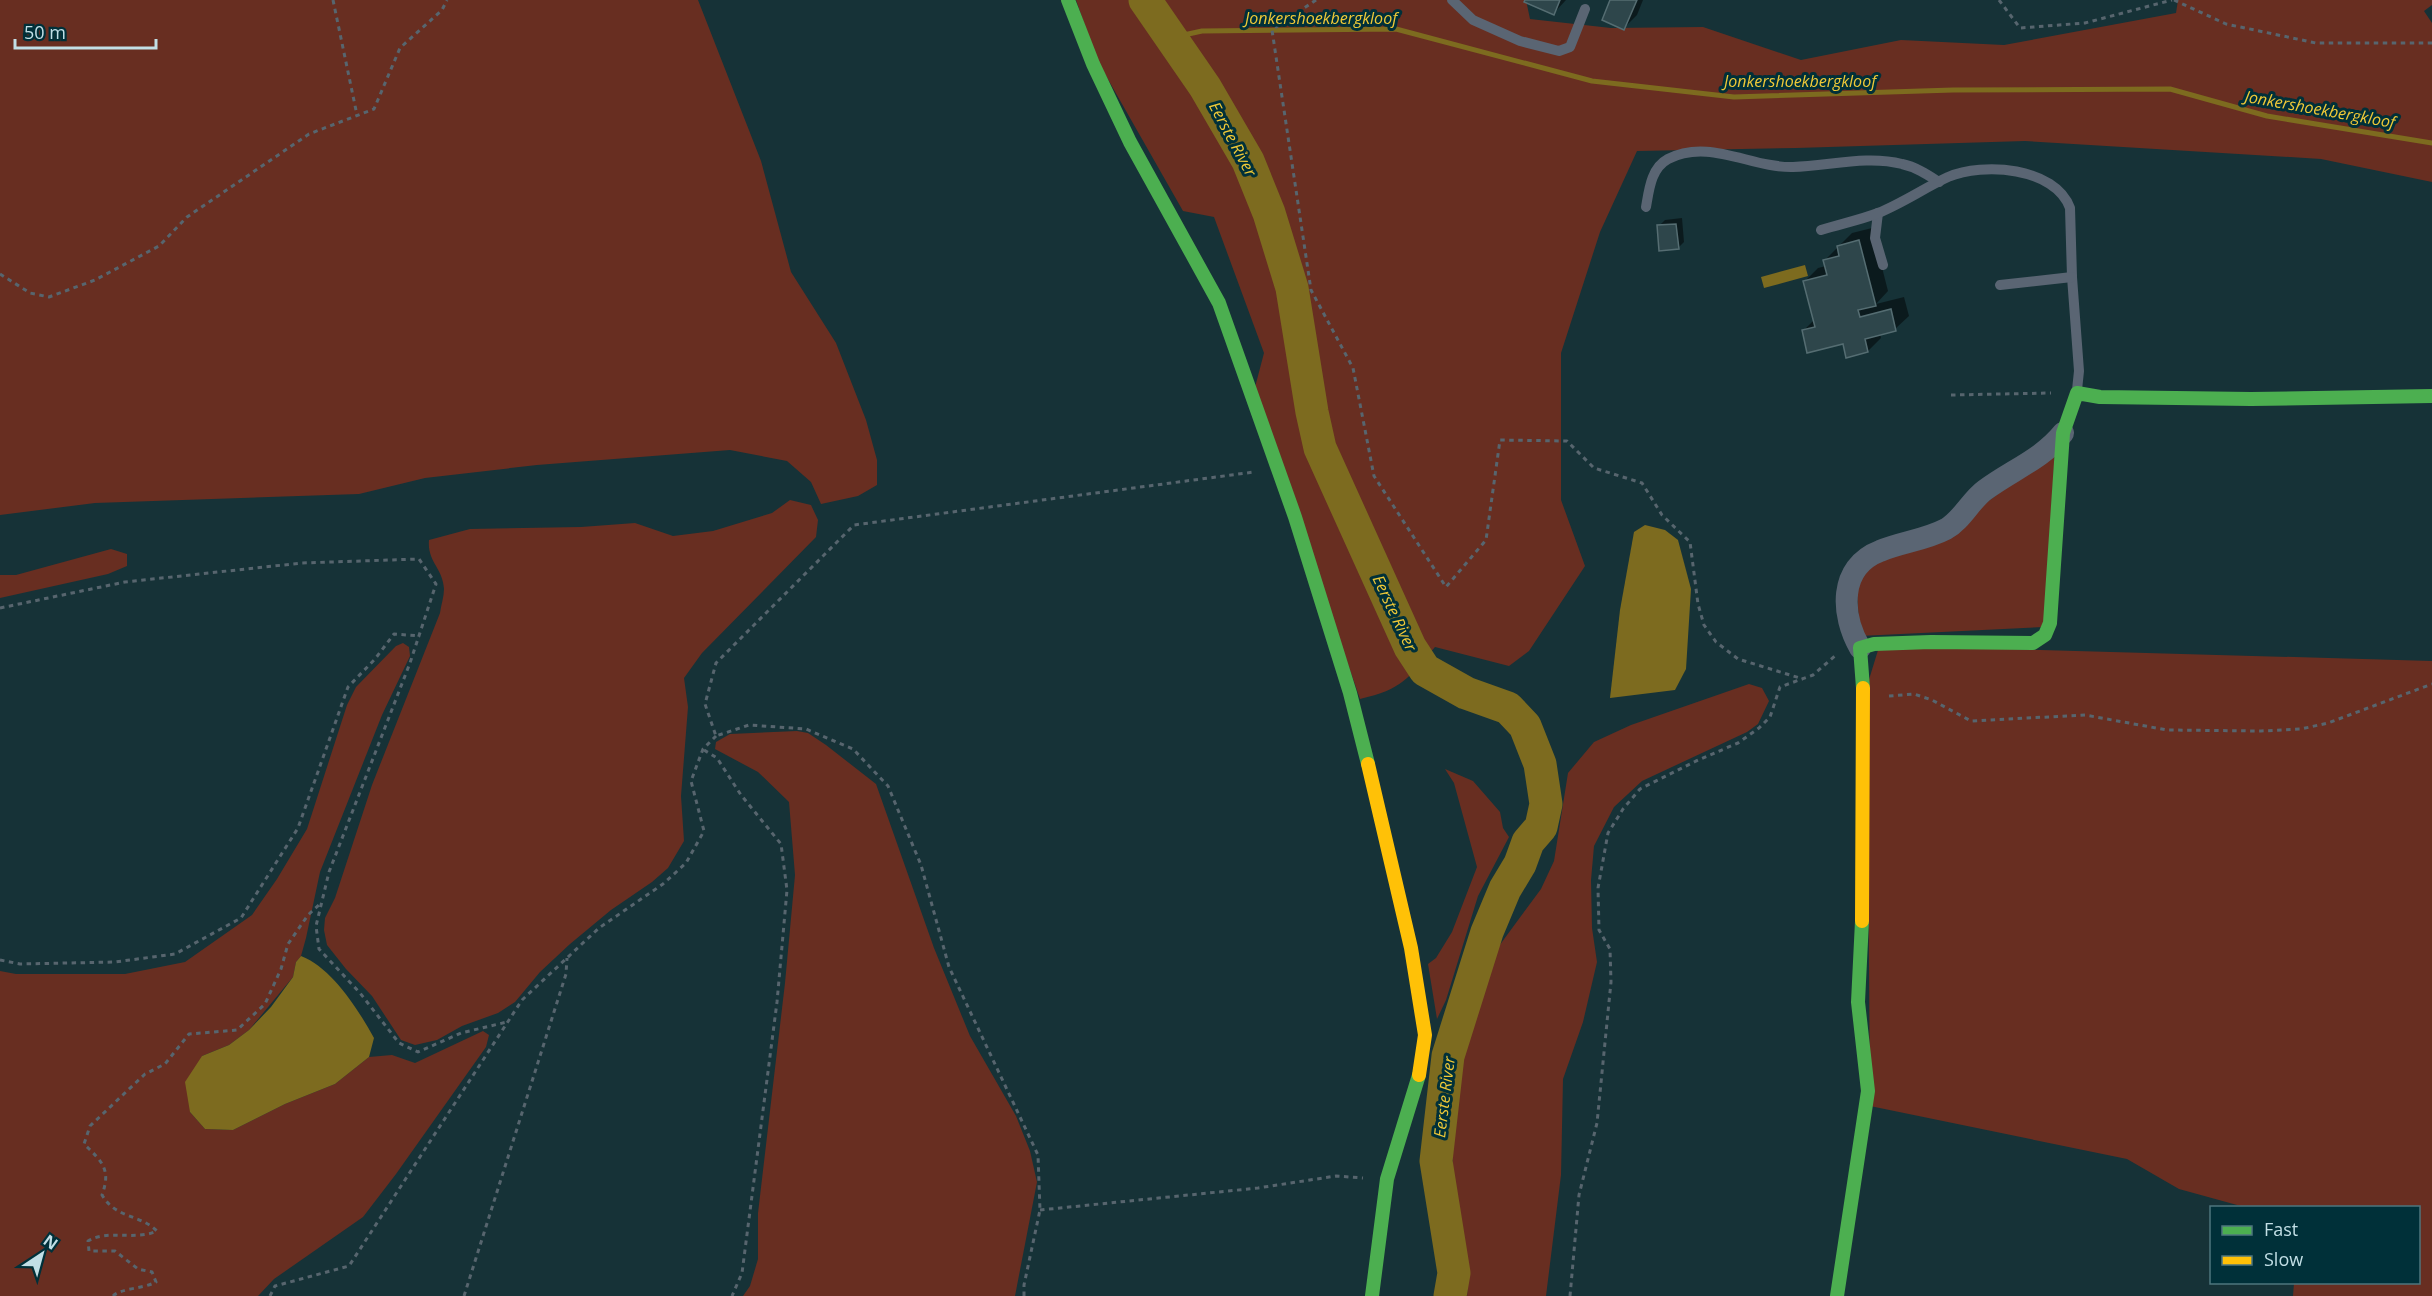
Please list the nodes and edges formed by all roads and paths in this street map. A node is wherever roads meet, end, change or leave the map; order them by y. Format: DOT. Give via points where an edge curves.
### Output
graph roads {
  1 [pos="333,0"];
  2 [pos="447,0"];
  3 [pos="1068,0"];
  4 [pos="1316,0"];
  5 [pos="1452,0"];
  6 [pos="1999,0"];
  7 [pos="2173,0"];
  8 [pos="1585,9"];
  9 [pos="2432,44"];
  10 [pos="357,115"];
  11 [pos="1939,182"];
  12 [pos="1646,207"];
  13 [pos="1878,213"];
  14 [pos="1821,230"];
  15 [pos="1883,266"];
  16 [pos="0,274"];
  17 [pos="2072,277"];
  18 [pos="2000,285"];
  19 [pos="2077,393"];
  20 [pos="1951,395"];
  21 [pos="2432,396"];
  22 [pos="2063,433"];
  23 [pos="1278,469"];
  24 [pos="0,608"];
  25 [pos="420,636"];
  26 [pos="1856,642"];
  27 [pos="1803,679"];
  28 [pos="2432,684"];
  29 [pos="1864,699"];
  30 [pos="716,736"];
  31 [pos="703,749"];
  32 [pos="321,903"];
  33 [pos="567,956"];
  34 [pos="0,960"];
  35 [pos="507,1022"];
  36 [pos="1387,1179"];
  37 [pos="1040,1210"];
  38 [pos="113,1296"];
  39 [pos="270,1296"];
  40 [pos="464,1296"];
  41 [pos="732,1296"];
  42 [pos="1024,1296"];
  43 [pos="1372,1296"];
  44 [pos="1570,1296"];
  45 [pos="1837,1296"];
  1 -- 10 [label="path"];
  2 -- 10 [label="path" via="442,10 400,48 374,109"];
  3 -- 23 [label="street" via="1130,142 1219,303"];
  4 -- 27 [label="path" via="1272,30 1311,290 1353,368 1374,476 1446,586 1486,540 1500,440 1567,441 1594,468 1642,483 1662,515 1690,542 1698,604 1704,625 1716,642 1738,659"];
  5 -- 8 [label="lane" via="1473,21 1520,41 1559,51 1570,47"];
  6 -- 7 [label="path" via="2020,28 2085,23"];
  7 -- 9 [label="path" via="2226,24 2316,43"];
  10 -- 16 [label="path" via="309,134 187,217 159,246 95,280 49,297 30,292"];
  11 -- 12 [label="lane" via="1904,164 1876,160 1792,167 1760,164 1732,155 1685,153 1666,160 1652,178"];
  11 -- 13 [label="lane"];
  11 -- 17 [label="lane" via="1981,170 2001,169 2044,180 2067,198 2070,208"];
  13 -- 14 [label="lane"];
  13 -- 15 [label="lane" via="1875,238"];
  17 -- 18 [label="lane"];
  17 -- 19 [label="lane"];
  19 -- 20 [label="path"];
  19 -- 21 [label="street" via="2100,397 2204,398"];
  19 -- 22 [label="street"];
  22 -- 26 [label="street" via="2031,462 1983,491 1949,528 1878,551 1863,561 1846,590 1846,611"];
  22 -- 26 [label="street" via="2050,623 2045,635 2033,643"];
  23 -- 30 [label="path" via="854,525 716,663 705,704"];
  23 -- 36 [label="street" via="1350,693 1419,995 1425,1035 1420,1071"];
  24 -- 25 [label="path" via="125,582 302,563 419,559 436,584"];
  25 -- 32 [label="path" via="329,872"];
  25 -- 34 [label="path" via="394,634 348,687 298,828 241,918 175,954 115,962 20,964"];
  26 -- 27 [label="path"];
  26 -- 29 [label="street"];
  27 -- 44 [label="path" via="1779,687 1770,717 1738,743 1640,789 1608,833 1598,888 1599,930 1610,949 1611,982 1597,1123 1579,1195"];
  28 -- 29 [label="path" via="2328,723 2261,731 2167,730 2085,715 1971,721 1914,694"];
  29 -- 45 [label="street" via="1863,912 1858,1002 1868,1091"];
  30 -- 31 [label="path"];
  30 -- 37 [label="path" via="749,725 806,729 853,748 888,786 921,865 948,967 1038,1155"];
  31 -- 33 [label="path" via="691,781 704,831 686,863"];
  31 -- 41 [label="path" via="717,758 781,844 787,890 777,1002 742,1273"];
  32 -- 35 [label="path" via="316,926 318,949 360,993 399,1043 418,1052 461,1033"];
  32 -- 38 [label="path" via="288,944 265,1004 237,1030 189,1034 165,1064 145,1074 90,1126 84,1144 101,1160 108,1179 102,1195 107,1204 124,1216 149,1223 157,1231 145,1236 97,1236 88,1241 89,1251 115,1251 138,1269 152,1272 156,1282 145,1288 118,1291"];
  33 -- 35 [label="path" via="522,1000"];
  33 -- 40 [label="path" via="566,974"];
  35 -- 39 [label="path" via="349,1266 275,1286"];
  36 -- 37 [label="path" via="1336,1176 1258,1188"];
  36 -- 43 [label="street"];
  37 -- 42 [label="path"];
}
